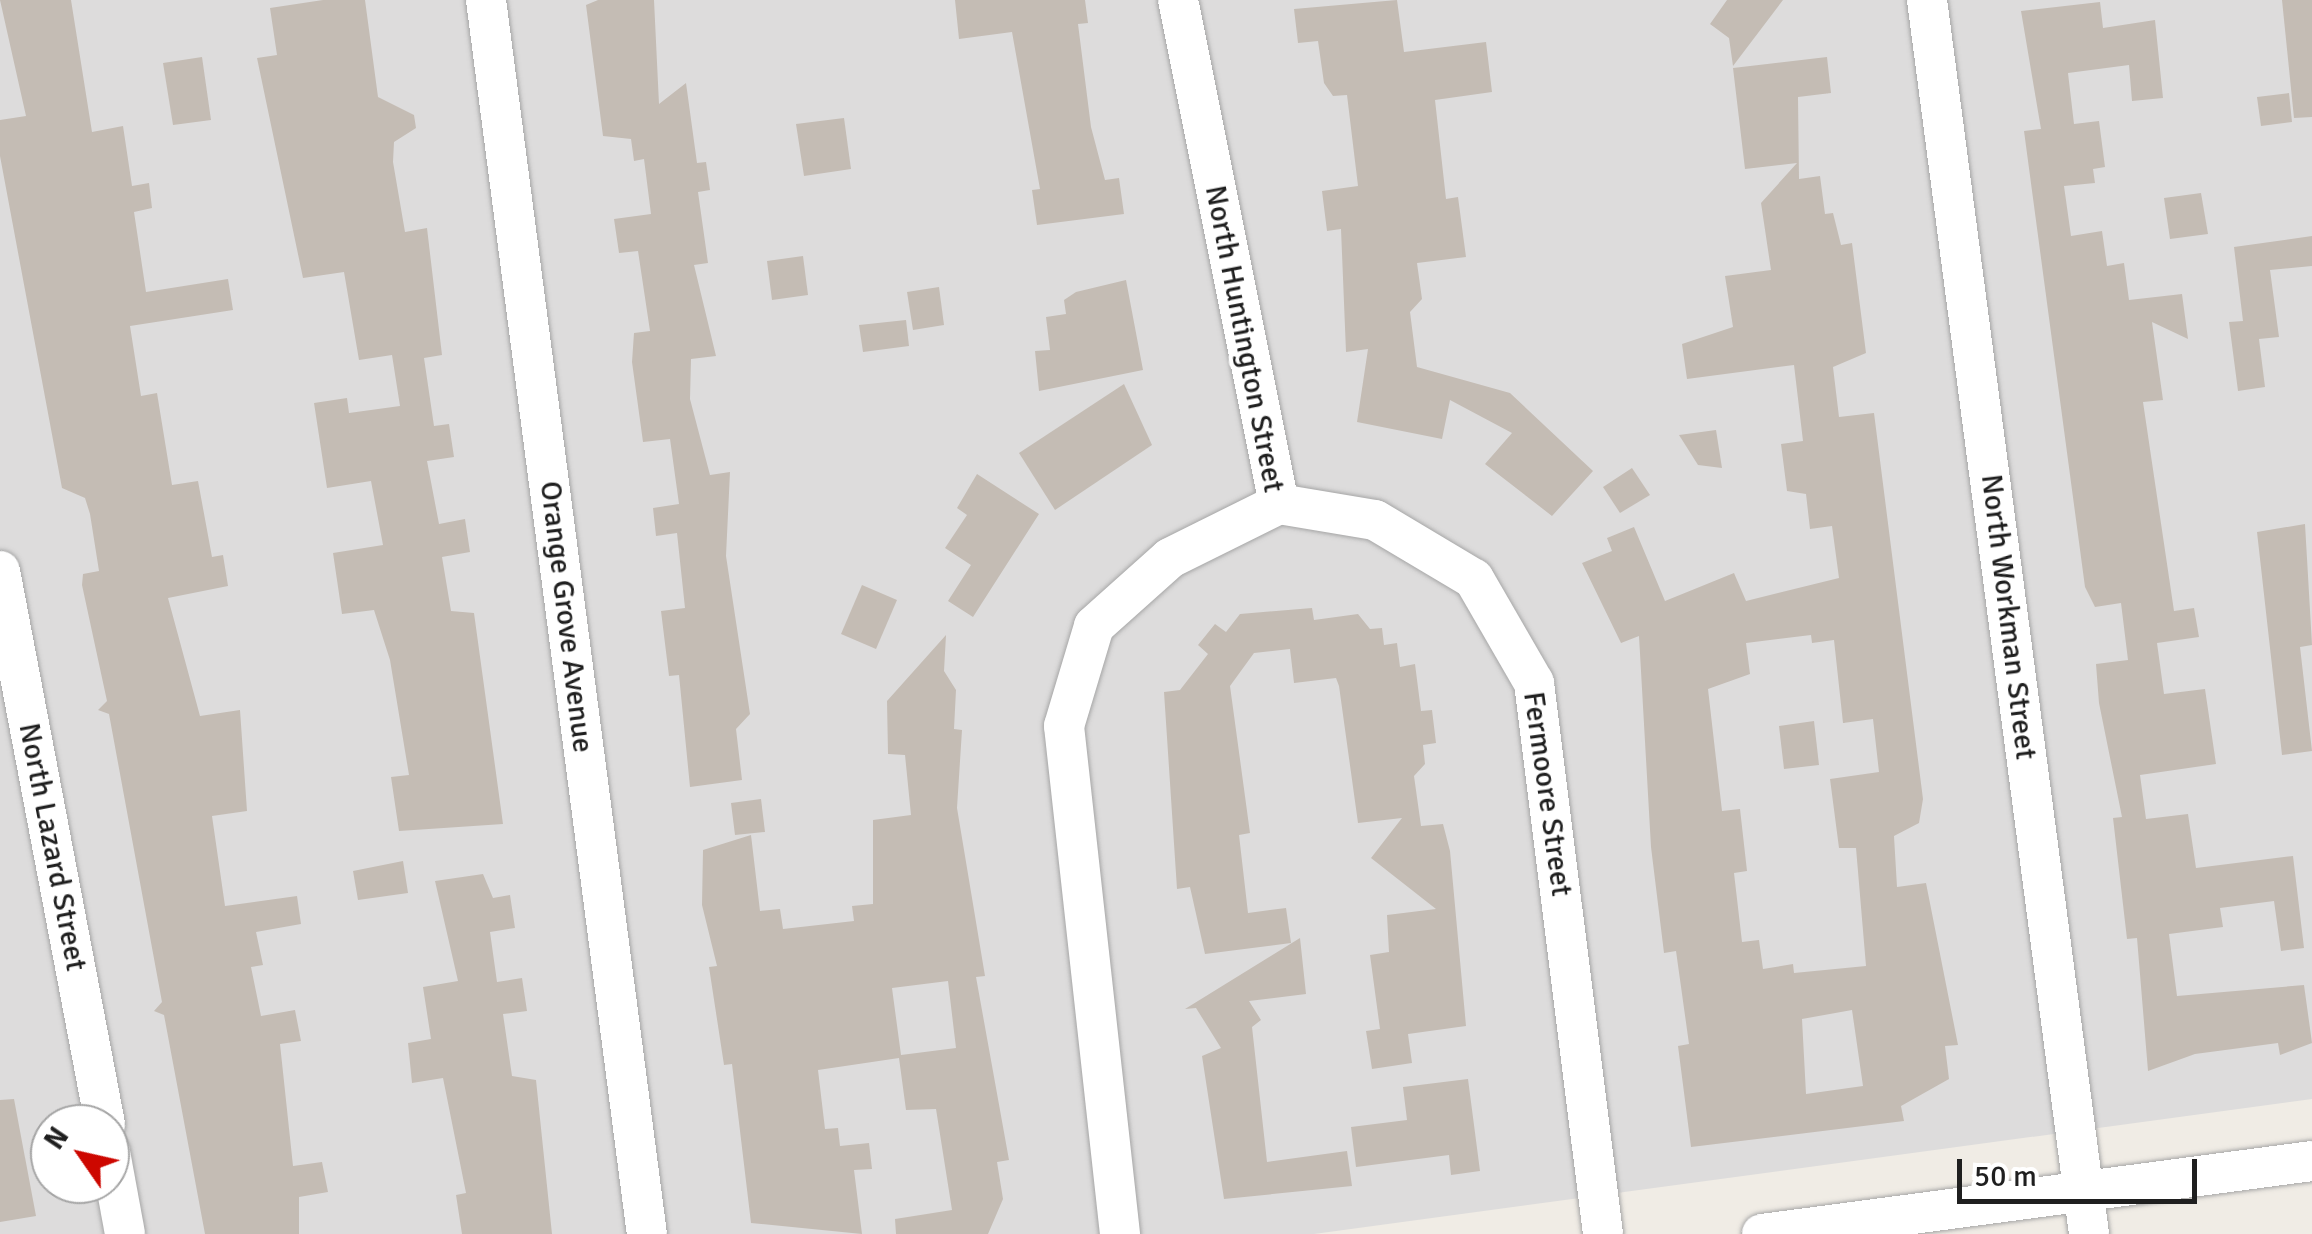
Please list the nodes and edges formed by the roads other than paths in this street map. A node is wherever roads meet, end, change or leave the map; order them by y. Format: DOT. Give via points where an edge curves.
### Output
graph roads {
  1 [pos="486,0"];
  2 [pos="1178,0"];
  3 [pos="1927,0"];
  4 [pos="1279,504"];
  5 [pos="0,571"];
  6 [pos="101,1104"];
  7 [pos="2312,1161"];
  8 [pos="2083,1192"];
  9 [pos="120,1204"];
  10 [pos="126,1234"];
  11 [pos="647,1234"];
  12 [pos="1120,1234"];
  13 [pos="1603,1234"];
  14 [pos="1762,1234"];
  15 [pos="2089,1234"];
  1 -- 11 [label="street, Orange Grove Avenue"];
  2 -- 4 [label="street, North Huntington Street"];
  3 -- 8 [label="street, North Workman Street"];
  4 -- 12 [label="street, North Huntington Street" via="1170,558 1094,626 1064,726"];
  4 -- 13 [label="street, Fermoore Street" via="1375,520 1474,579 1534,683"];
  5 -- 6 [label="street, North Lazard Street"];
  7 -- 8 [label="street"];
  8 -- 14 [label="street"];
  8 -- 15 [label="street, North Workman Street"];
  9 -- 10 [label="street"];
}
